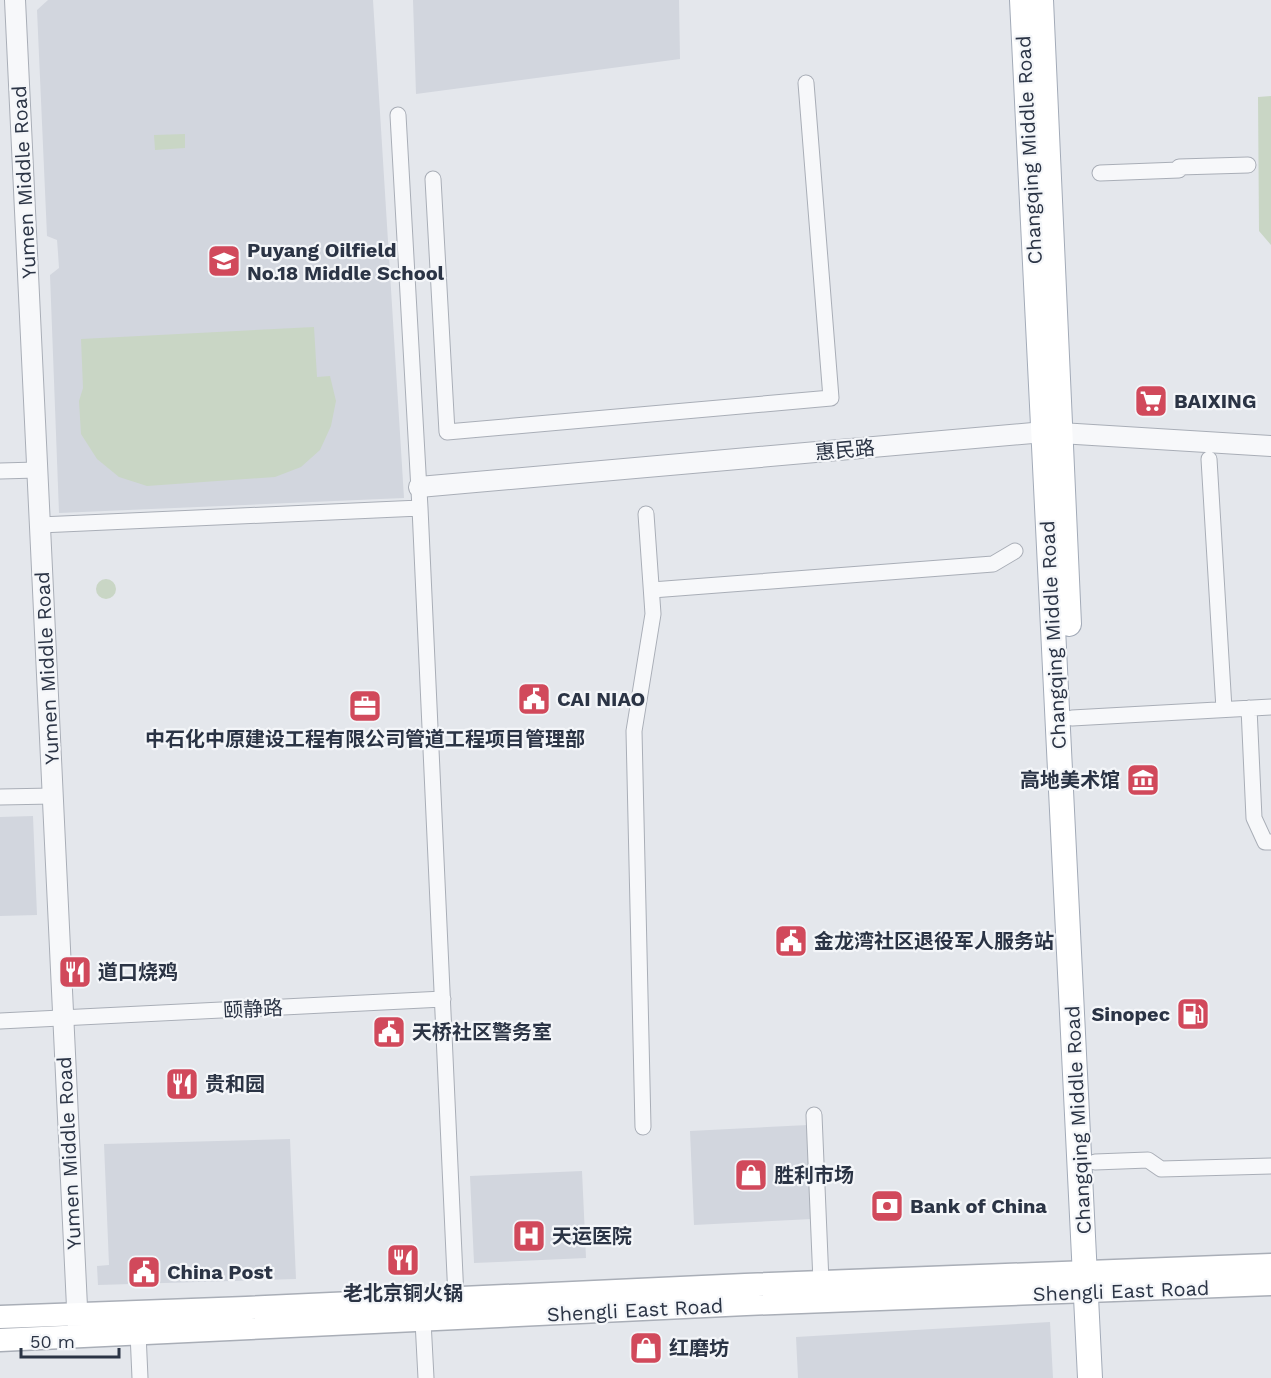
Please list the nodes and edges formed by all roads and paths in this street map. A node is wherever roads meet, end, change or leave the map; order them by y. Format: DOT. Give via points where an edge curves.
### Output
graph roads {
  1 [pos="15,0"];
  2 [pos="1022,0"];
  3 [pos="1041,0"];
  4 [pos="806,83"];
  5 [pos="398,115"];
  6 [pos="1248,165"];
  7 [pos="1100,173"];
  8 [pos="433,179"];
  9 [pos="1052,426"];
  10 [pos="1271,432"];
  11 [pos="1271,446"];
  12 [pos="1209,459"];
  13 [pos="37,470"];
  14 [pos="0,471"];
  15 [pos="419,487"];
  16 [pos="420,508"];
  17 [pos="646,513"];
  18 [pos="40,525"];
  19 [pos="1015,551"];
  20 [pos="652,590"];
  21 [pos="1271,707"];
  22 [pos="1249,708"];
  23 [pos="1224,709"];
  24 [pos="1072,718"];
  25 [pos="53,795"];
  26 [pos="0,797"];
  27 [pos="1271,842"];
  28 [pos="442,999"];
  29 [pos="63,1018"];
  30 [pos="0,1021"];
  31 [pos="814,1115"];
  32 [pos="643,1126"];
  33 [pos="1095,1162"];
  34 [pos="1271,1167"];
  35 [pos="1271,1264"];
  36 [pos="820,1282"];
  37 [pos="1093,1282"];
  38 [pos="1271,1284"];
  39 [pos="456,1298"];
  40 [pos="0,1317"];
  41 [pos="423,1321"];
  42 [pos="78,1325"];
  43 [pos="138,1333"];
  44 [pos="0,1340"];
  45 [pos="140,1378"];
  46 [pos="426,1378"];
  47 [pos="1090,1378"];
  48 [pos="1106,1378"];
  1 -- 13 [label="street, Yumen Middle Road"];
  2 -- 9 [label="main road, Changqing Middle Road"];
  3 -- 9 [label="main road, Changqing Middle Road"];
  4 -- 8 [label="street" via="831,398 447,432"];
  5 -- 15 [label="street"];
  6 -- 7 [label="street"];
  9 -- 10 [label="street, 惠民路"];
  9 -- 11 [label="street, 惠民路"];
  9 -- 15 [label="street, 惠民路"];
  9 -- 24 [label="main road, Changqing Middle Road"];
  9 -- 37 [label="main road, Changqing Middle Road"];
  12 -- 23 [label="street"];
  13 -- 14 [label="street"];
  13 -- 18 [label="street, Yumen Middle Road"];
  15 -- 16 [label="street"];
  16 -- 18 [label="street"];
  16 -- 28 [label="street"];
  17 -- 20 [label="street"];
  18 -- 25 [label="street, Yumen Middle Road"];
  19 -- 20 [label="street" via="993,564"];
  20 -- 32 [label="street" via="653,614 634,731"];
  21 -- 22 [label="street"];
  22 -- 23 [label="street"];
  22 -- 27 [label="street" via="1254,818 1265,843"];
  23 -- 24 [label="street"];
  24 -- 33 [label="main road, Changqing Middle Road"];
  25 -- 26 [label="street"];
  25 -- 29 [label="street, Yumen Middle Road"];
  28 -- 29 [label="street, 颐静路"];
  28 -- 39 [label="street"];
  29 -- 30 [label="street, 颐静路"];
  29 -- 42 [label="street, Yumen Middle Road"];
  31 -- 36 [label="street"];
  33 -- 34 [label="street" via="1148,1160 1161,1169"];
  33 -- 37 [label="main road, Changqing Middle Road"];
  35 -- 37 [label="main road, Shengli East Road"];
  36 -- 37 [label="main road, Shengli East Road"];
  36 -- 39 [label="main road, Shengli East Road"];
  37 -- 38 [label="main road, Shengli East Road"];
  37 -- 41 [label="main road, Shengli East Road"];
  37 -- 47 [label="main road, Changqing Middle Road"];
  37 -- 48 [label="main road, Changqing Middle Road"];
  39 -- 42 [label="main road, Shengli East Road"];
  40 -- 42 [label="main road, Shengli East Road"];
  41 -- 43 [label="main road, Shengli East Road"];
  41 -- 46 [label="street"];
  42 -- 43 [label="main road, Shengli East Road"];
  42 -- 44 [label="main road, Shengli East Road"];
  43 -- 45 [label="street"];
}
